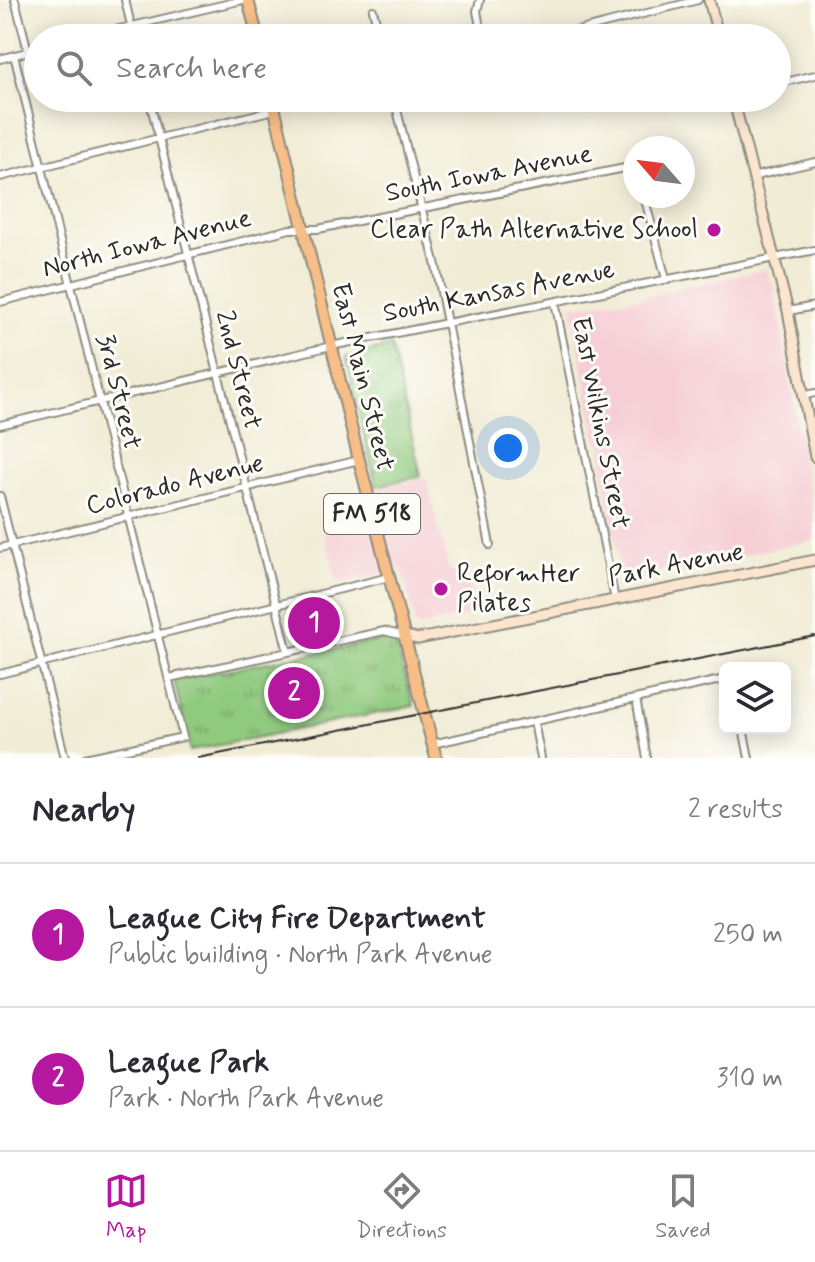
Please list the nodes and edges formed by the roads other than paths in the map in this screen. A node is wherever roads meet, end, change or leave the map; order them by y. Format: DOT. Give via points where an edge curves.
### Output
graph roads {
  1 [pos="15,0"];
  2 [pos="125,0"];
  3 [pos="246,0"];
  4 [pos="480,0"];
  5 [pos="698,0"];
  6 [pos="709,0"];
  7 [pos="373,10"];
  8 [pos="131,24"];
  9 [pos="140,24"];
  10 [pos="254,24"];
  11 [pos="376,24"];
  12 [pos="479,24"];
  13 [pos="604,24"];
  14 [pos="715,24"];
  15 [pos="24,35"];
  16 [pos="24,52"];
  17 [pos="14,55"];
  18 [pos="0,59"];
  19 [pos="815,75"];
  20 [pos="791,81"];
  21 [pos="24,96"];
  22 [pos="28,112"];
  23 [pos="152,112"];
  24 [pos="266,112"];
  25 [pos="275,112"];
  26 [pos="397,112"];
  27 [pos="736,112"];
  28 [pos="159,138"];
  29 [pos="815,162"];
  30 [pos="41,167"];
  31 [pos="623,168"];
  32 [pos="0,177"];
  33 [pos="752,177"];
  34 [pos="421,208"];
  35 [pos="647,208"];
  36 [pos="304,229"];
  37 [pos="815,250"];
  38 [pos="188,255"];
  39 [pos="775,258"];
  40 [pos="666,279"];
  41 [pos="70,283"];
  42 [pos="0,302"];
  43 [pos="555,302"];
  44 [pos="815,306"];
  45 [pos="788,311"];
  46 [pos="446,323"];
  47 [pos="331,346"];
  48 [pos="218,372"];
  49 [pos="815,393"];
  50 [pos="802,396"];
  51 [pos="99,401"];
  52 [pos="0,425"];
  53 [pos="815,457"];
  54 [pos="359,460"];
  55 [pos="247,487"];
  56 [pos="0,496"];
  57 [pos="129,517"];
  58 [pos="13,545"];
  59 [pos="490,545"];
  60 [pos="0,548"];
  61 [pos="815,560"];
  62 [pos="389,577"];
  63 [pos="615,600"];
  64 [pos="276,603"];
  65 [pos="159,633"];
  66 [pos="405,636"];
  67 [pos="288,652"];
  68 [pos="43,663"];
  69 [pos="0,674"];
  70 [pos="169,678"];
  71 [pos="719,680"];
  72 [pos="636,699"];
  73 [pos="534,722"];
  74 [pos="744,734"];
  75 [pos="432,744"];
  76 [pos="65,758"];
  77 [pos="85,758"];
  78 [pos="436,758"];
  79 [pos="541,758"];
  80 [pos="647,758"];
  81 [pos="749,758"];
  1 -- 15 [label="street"];
  2 -- 8 [label="street"];
  3 -- 9 [label="street"];
  3 -- 10 [label="main road"];
  4 -- 12 [label="street"];
  5 -- 13 [label="street"];
  6 -- 14 [label="street"];
  7 -- 11 [label="street"];
  16 -- 17 [label="street"];
  17 -- 18 [label="street"];
  17 -- 21 [label="street, 3rd Street"];
  19 -- 20 [label="street"];
  22 -- 30 [label="street, 3rd Street"];
  23 -- 28 [label="street, 2nd Street"];
  24 -- 28 [label="street"];
  25 -- 36 [label="main road, East Main Street / FM 518"];
  26 -- 34 [label="street"];
  27 -- 33 [label="street"];
  28 -- 30 [label="street"];
  28 -- 38 [label="street, 2nd Street"];
  29 -- 33 [label="street"];
  30 -- 32 [label="street"];
  30 -- 41 [label="street, 3rd Street"];
  31 -- 34 [label="street, South Iowa Avenue"];
  33 -- 39 [label="street"];
  34 -- 36 [label="street, South Iowa Avenue"];
  34 -- 46 [label="street"];
  35 -- 40 [label="street"];
  36 -- 38 [label="street, North Iowa Avenue"];
  36 -- 47 [label="main road, East Main Street / FM 518"];
  37 -- 39 [label="street, South Kansas Avenue"];
  38 -- 41 [label="street, North Iowa Avenue"];
  38 -- 48 [label="street, 2nd Street"];
  39 -- 40 [label="street, South Kansas Avenue"];
  39 -- 45 [label="street"];
  40 -- 43 [label="street, South Kansas Avenue"];
  41 -- 42 [label="street, North Iowa Avenue"];
  41 -- 51 [label="street, 3rd Street"];
  43 -- 46 [label="street, South Kansas Avenue"];
  43 -- 63 [label="street, East Wilkins Street"];
  44 -- 45 [label="street"];
  45 -- 50 [label="street"];
  46 -- 47 [label="street, South Kansas Avenue"];
  46 -- 59 [label="street"];
  47 -- 48 [label="street, South Kansas Avenue"];
  47 -- 54 [label="main road, East Main Street / FM 518"];
  48 -- 51 [label="street, South Kansas Avenue"];
  48 -- 55 [label="street, 2nd Street"];
  49 -- 50 [label="street"];
  50 -- 53 [label="street"];
  51 -- 52 [label="street, South Kansas Avenue"];
  51 -- 57 [label="street, 3rd Street"];
  54 -- 55 [label="street, Colorado Avenue"];
  54 -- 62 [label="main road, East Main Street / FM 518"];
  55 -- 57 [label="street, Colorado Avenue"];
  55 -- 64 [label="street, 2nd Street"];
  56 -- 58 [label="street"];
  57 -- 58 [label="street, Colorado Avenue"];
  57 -- 65 [label="street, 3rd Street"];
  58 -- 60 [label="street, Colorado Avenue"];
  58 -- 68 [label="street"];
  61 -- 63 [label="street, Park Avenue"];
  62 -- 64 [label="street"];
  62 -- 66 [label="main road, East Main Street / FM 518"];
  63 -- 66 [label="street, Park Avenue" via="418,639"];
  64 -- 65 [label="street"];
  64 -- 67 [label="street, 2nd Street"];
  65 -- 68 [label="street"];
  65 -- 70 [label="street, 3rd Street"];
  66 -- 67 [label="street" via="384,631"];
  66 -- 75 [label="main road, East Main Street / FM 518"];
  67 -- 70 [label="street"];
  68 -- 69 [label="street"];
  68 -- 76 [label="street"];
  70 -- 77 [label="street, 3rd Street" via="183,737"];
  71 -- 72 [label="street"];
  72 -- 73 [label="street"];
  72 -- 80 [label="street"];
  73 -- 75 [label="street"];
  73 -- 79 [label="street"];
  74 -- 81 [label="street"];
  75 -- 78 [label="main road, East Main Street / FM 518"];
}
